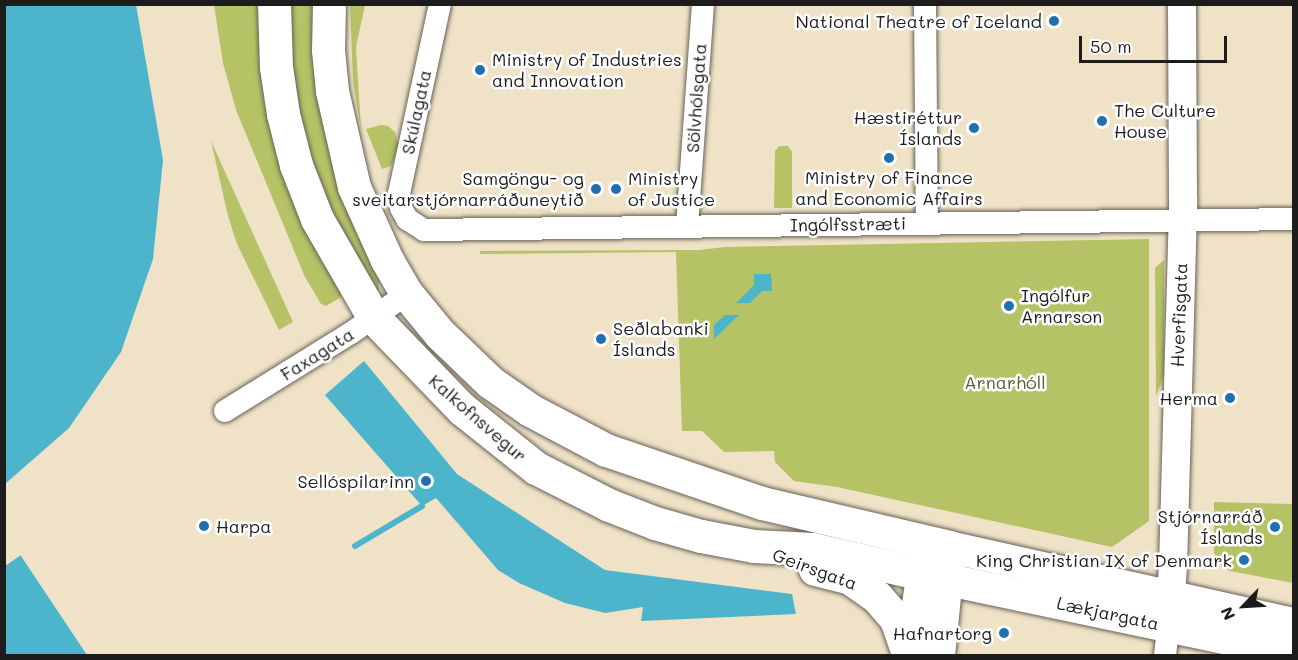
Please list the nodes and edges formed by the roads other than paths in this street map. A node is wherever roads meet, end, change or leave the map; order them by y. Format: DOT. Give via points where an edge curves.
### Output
graph roads {
  1 [pos="274,4"];
  2 [pos="329,4"];
  3 [pos="440,4"];
  4 [pos="703,4"];
  5 [pos="925,4"];
  6 [pos="1182,4"];
  7 [pos="407,219"];
  8 [pos="1293,219"];
  9 [pos="1182,220"];
  10 [pos="927,223"];
  11 [pos="687,227"];
  12 [pos="407,294"];
  13 [pos="374,318"];
  14 [pos="225,411"];
  15 [pos="938,545"];
  16 [pos="754,546"];
  17 [pos="933,576"];
  18 [pos="1170,610"];
  19 [pos="1293,624"];
  20 [pos="1293,652"];
  21 [pos="910,656"];
  22 [pos="938,656"];
  23 [pos="1165,656"];
  1 -- 13 [label="main road, Kalkofnsvegur" via="276,67 296,165 317,219"];
  2 -- 12 [label="main road, Kalkofnsvegur" via="328,50 341,142 368,222"];
  3 -- 7 [label="street, Skúlagata" via="399,194"];
  4 -- 11 [label="street, Sölvhólsgata"];
  5 -- 10 [label="street"];
  6 -- 9 [label="street, Hverfisgata"];
  7 -- 11 [label="street, Ingólfsstræti" via="424,230 440,232"];
  8 -- 9 [label="street, Ingólfsstræti"];
  9 -- 10 [label="street, Ingólfsstræti"];
  9 -- 18 [label="street, Hverfisgata"];
  10 -- 11 [label="street, Ingólfsstræti"];
  12 -- 13 [label="street, Faxagata"];
  12 -- 15 [label="main road, Kalkofnsvegur" via="445,339 490,382 530,410 596,446 762,503"];
  13 -- 14 [label="street, Faxagata"];
  13 -- 16 [label="main road, Kalkofnsvegur" via="462,410 536,468 655,523"];
  15 -- 17 [label="main road, Geirsgata"];
  15 -- 18 [label="main road, Lækjargata"];
  16 -- 17 [label="main road, Kalkofnsvegur" via="813,549"];
  16 -- 21 [label="main road, Geirsgata" via="850,579 869,590 896,619"];
  17 -- 18 [label="main road, Lækjargata"];
  17 -- 21 [label="main road, Geirsgata"];
  17 -- 22 [label="main road, Geirsgata"];
  18 -- 19 [label="main road, Lækjargata"];
  18 -- 20 [label="main road, Lækjargata" via="1205,636"];
  18 -- 23 [label="street"];
}
